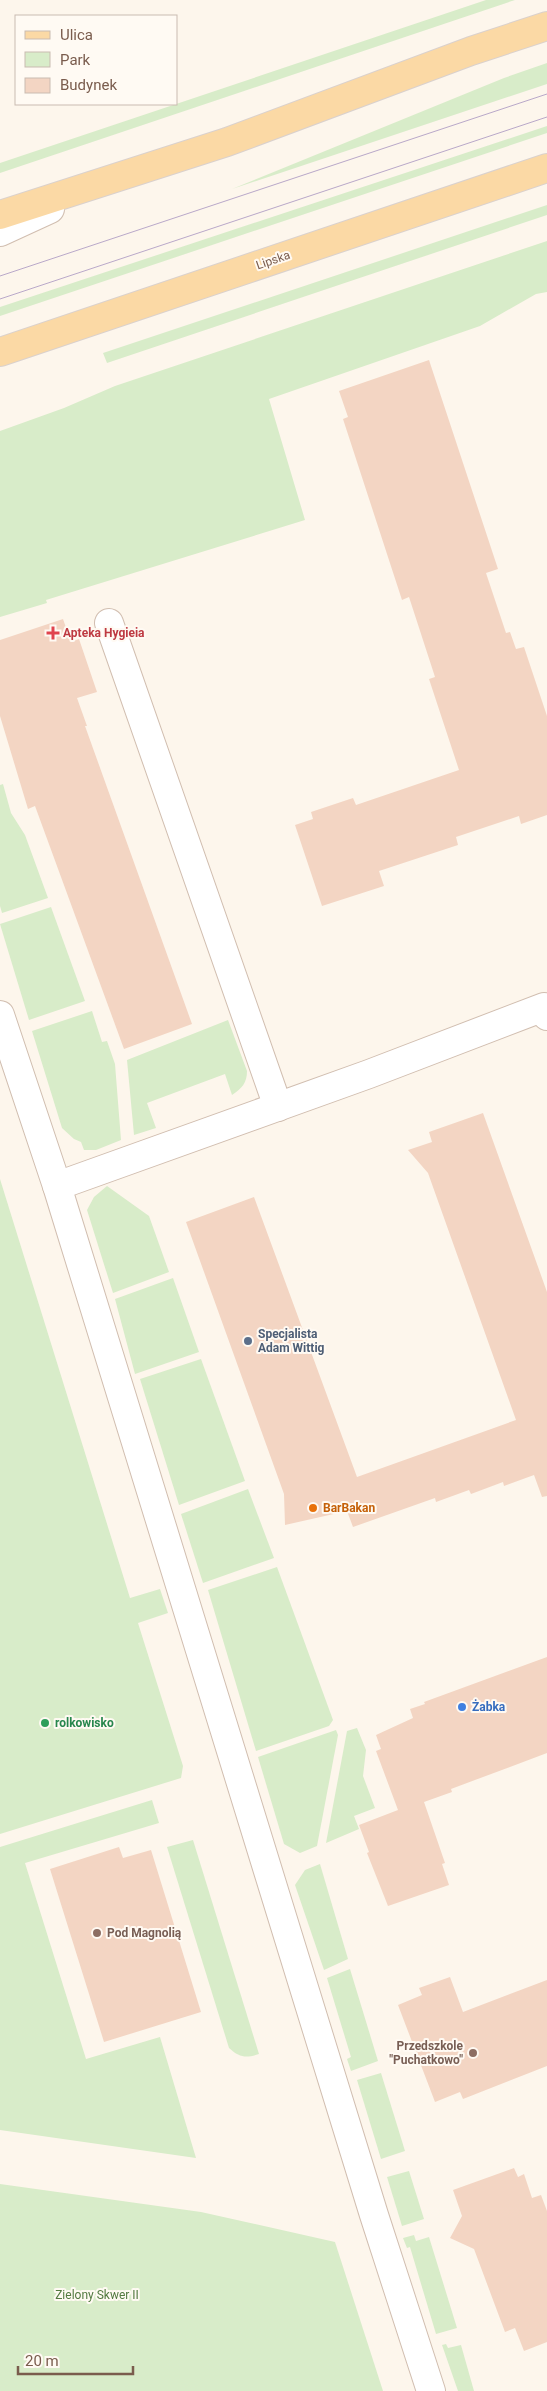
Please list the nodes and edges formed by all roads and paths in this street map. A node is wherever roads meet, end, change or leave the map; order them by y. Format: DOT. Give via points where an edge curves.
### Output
graph roads {
  1 [pos="547,26"];
  2 [pos="547,168"];
  3 [pos="113,180"];
  4 [pos="0,215"];
  5 [pos="0,232"];
  6 [pos="0,352"];
  7 [pos="109,623"];
  8 [pos="0,1015"];
  9 [pos="547,1016"];
  10 [pos="278,1107"];
  11 [pos="57,1186"];
  12 [pos="431,2391"];
  1 -- 3 [label="main road"];
  2 -- 6 [label="main road, Lipska"];
  3 -- 4 [label="main road"];
  3 -- 5 [label="street"];
  7 -- 10 [label="street"];
  8 -- 11 [label="street"];
  9 -- 10 [label="street" via="544,1007"];
  10 -- 11 [label="street"];
  11 -- 12 [label="street"];
}
